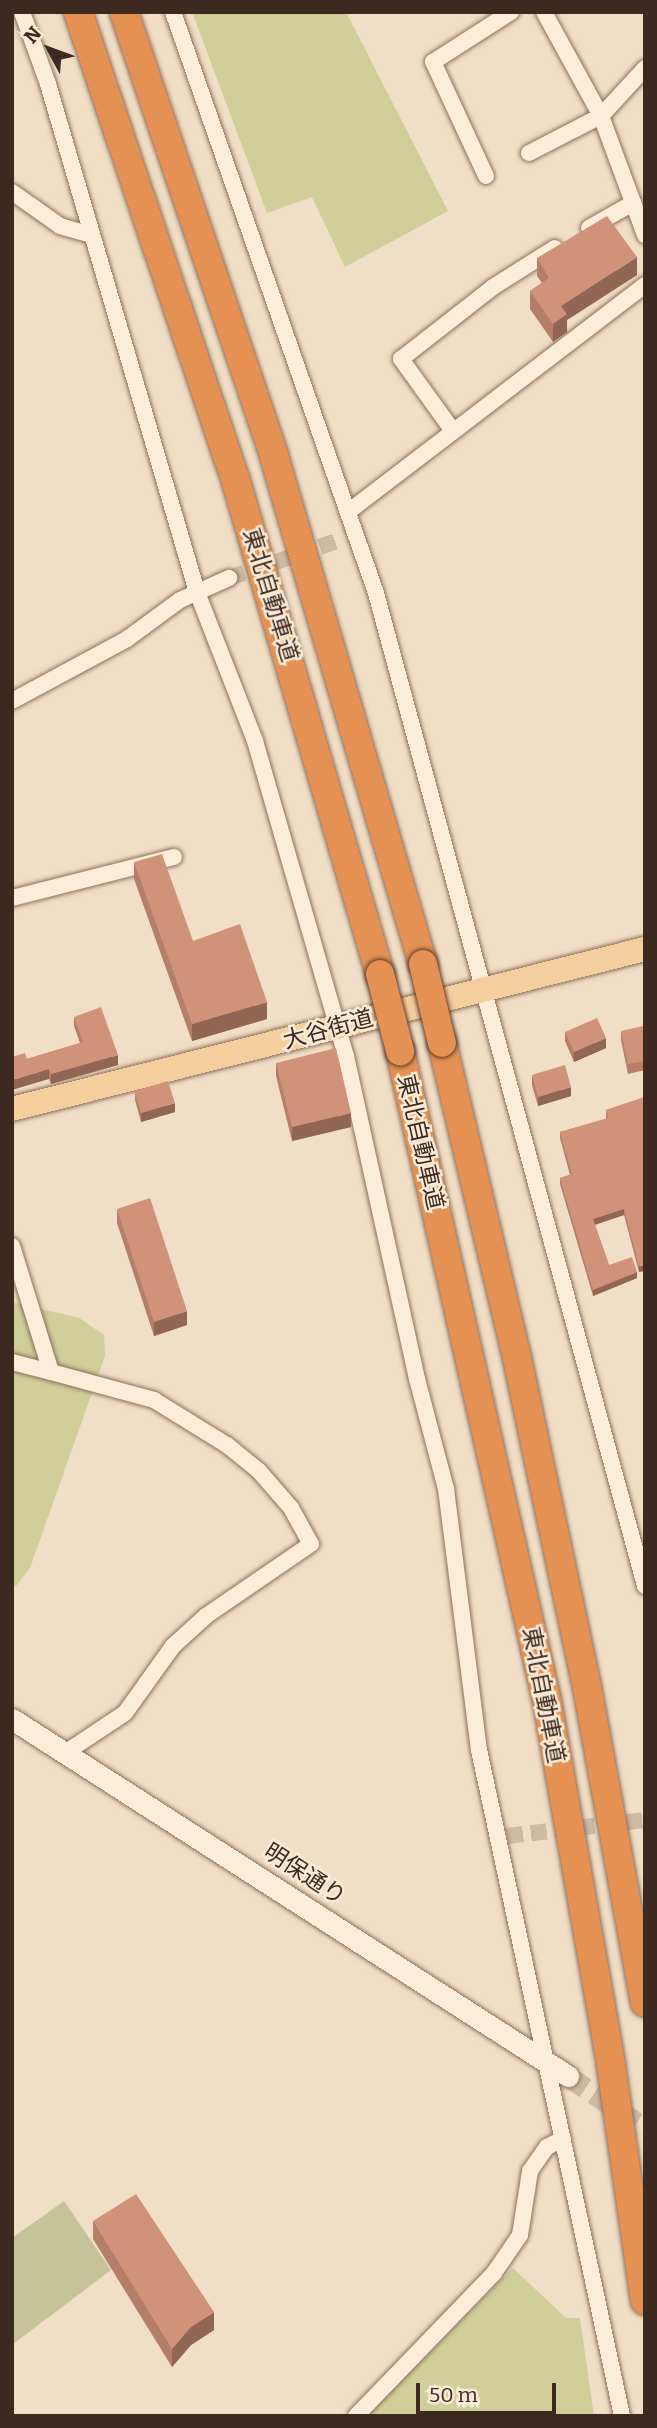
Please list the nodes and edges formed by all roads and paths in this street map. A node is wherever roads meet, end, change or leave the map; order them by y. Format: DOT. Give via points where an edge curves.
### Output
graph roads {
  1 [pos="22,12"];
  2 [pos="78,12"];
  3 [pos="124,12"];
  4 [pos="173,12"];
  5 [pos="511,12"];
  6 [pos="544,12"];
  7 [pos="645,68"];
  8 [pos="601,116"];
  9 [pos="529,153"];
  10 [pos="486,176"];
  11 [pos="12,192"];
  12 [pos="633,203"];
  13 [pos="92,235"];
  14 [pos="645,235"];
  15 [pos="645,285"];
  16 [pos="453,431"];
  17 [pos="348,512"];
  18 [pos="356,535"];
  19 [pos="340,540"];
  20 [pos="229,578"];
  21 [pos="197,592"];
  22 [pos="12,701"];
  23 [pos="174,857"];
  24 [pos="12,898"];
  25 [pos="645,949"];
  26 [pos="481,989"];
  27 [pos="337,1027"];
  28 [pos="12,1110"];
  29 [pos="12,1246"];
  30 [pos="12,1362"];
  31 [pos="51,1372"];
  32 [pos="640,1550"];
  33 [pos="645,1586"];
  34 [pos="12,1719"];
  35 [pos="65,1753"];
  36 [pos="645,2003"];
  37 [pos="546,2061"];
  38 [pos="568,2076"];
  39 [pos="563,2139"];
  40 [pos="645,2301"];
  41 [pos="356,2416"];
  42 [pos="622,2416"];
  1 -- 13 [label="street"];
  2 -- 40 [label="highway, 東北自動車道, bridge" via="231,465 400,1051 547,1701 611,2065"];
  3 -- 36 [label="highway, 東北自動車道, bridge" via="274,456 423,964 587,1687"];
  4 -- 17 [label="street"];
  5 -- 10 [label="street" via="433,62"];
  6 -- 8 [label="street"];
  7 -- 8 [label="street"];
  8 -- 9 [label="street"];
  8 -- 12 [label="street"];
  11 -- 13 [label="street" via="60,226"];
  12 -- 14 [label="street"];
  12 -- 16 [label="street" via="493,286 401,359"];
  13 -- 21 [label="street"];
  15 -- 16 [label="street"];
  16 -- 17 [label="street"];
  17 -- 18 [label="street"];
  18 -- 19 [label="street"];
  18 -- 26 [label="street" via="380,606"];
  20 -- 21 [label="street"];
  21 -- 22 [label="street" via="127,639"];
  21 -- 27 [label="street" via="255,741"];
  23 -- 24 [label="street"];
  25 -- 26 [label="main road, 大谷街道"];
  26 -- 27 [label="main road, 大谷街道"];
  26 -- 32 [label="street"];
  27 -- 28 [label="main road, 大谷街道"];
  27 -- 37 [label="street" via="446,1489 479,1750 502,1837"];
  29 -- 31 [label="street"];
  30 -- 31 [label="street"];
  31 -- 35 [label="street" via="154,1401 227,1445 259,1471 291,1508 311,1544 206,1616 173,1646 125,1713"];
  32 -- 33 [label="street"];
  34 -- 35 [label="street, 明保通り"];
  35 -- 37 [label="street, 明保通り"];
  37 -- 38 [label="street, 明保通り"];
  37 -- 39 [label="street"];
  39 -- 41 [label="street" via="547,2147 530,2171 520,2235 494,2273"];
  39 -- 42 [label="street"];
}
